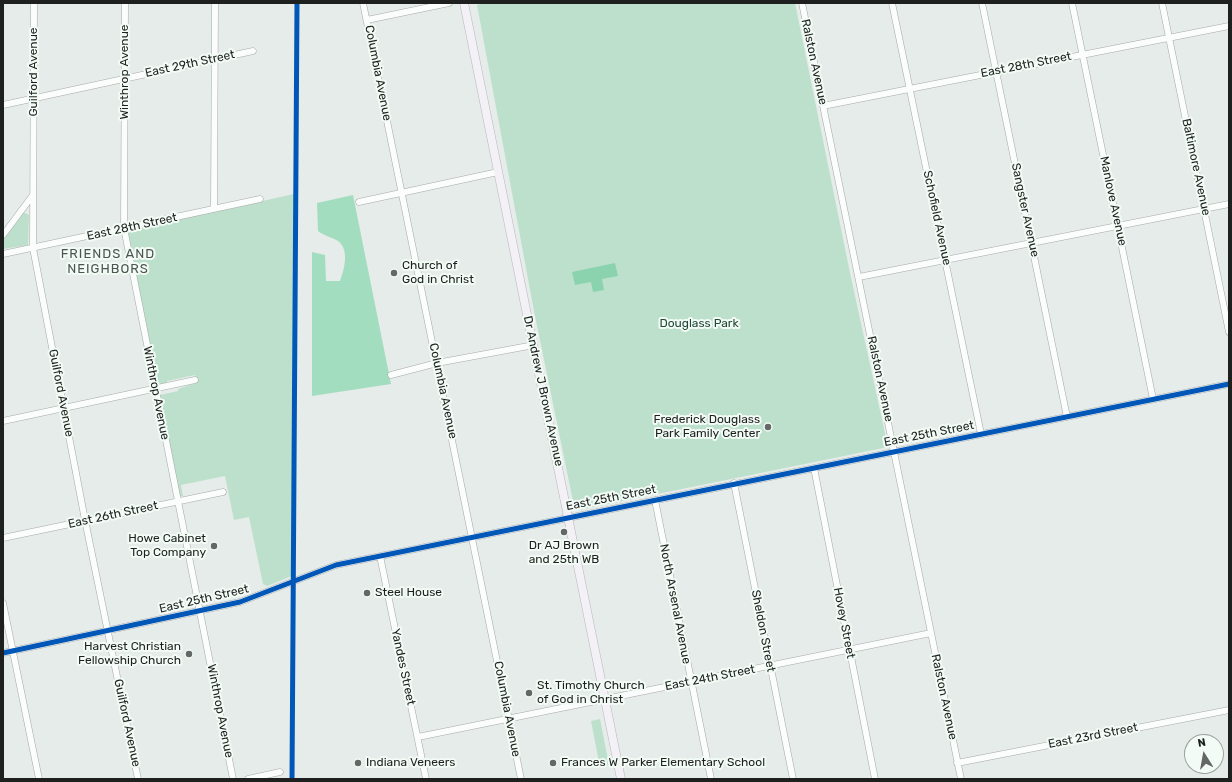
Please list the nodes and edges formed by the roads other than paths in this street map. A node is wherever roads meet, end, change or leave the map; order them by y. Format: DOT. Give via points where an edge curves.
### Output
graph roads {
  1 [pos="34,3"];
  2 [pos="125,3"];
  3 [pos="215,3"];
  4 [pos="363,3"];
  5 [pos="449,3"];
  6 [pos="464,3"];
  7 [pos="802,3"];
  8 [pos="892,3"];
  9 [pos="982,3"];
  10 [pos="1072,3"];
  11 [pos="1162,3"];
  12 [pos="367,20"];
  13 [pos="1229,26"];
  14 [pos="1169,38"];
  15 [pos="253,51"];
  16 [pos="1083,54"];
  17 [pos="215,59"];
  18 [pos="996,71"];
  19 [pos="124,78"];
  20 [pos="910,88"];
  21 [pos="34,98"];
  22 [pos="3,105"];
  23 [pos="823,106"];
  24 [pos="498,172"];
  25 [pos="402,192"];
  26 [pos="33,194"];
  27 [pos="260,199"];
  28 [pos="358,202"];
  29 [pos="1229,204"];
  30 [pos="214,209"];
  31 [pos="1204,209"];
  32 [pos="1118,226"];
  33 [pos="124,228"];
  34 [pos="3,235"];
  35 [pos="1032,244"];
  36 [pos="33,248"];
  37 [pos="3,254"];
  38 [pos="946,260"];
  39 [pos="859,278"];
  40 [pos="1229,332"];
  41 [pos="534,345"];
  42 [pos="437,363"];
  43 [pos="391,375"];
  44 [pos="195,380"];
  45 [pos="1229,384"];
  46 [pos="156,389"];
  47 [pos="1153,399"];
  48 [pos="64,409"];
  49 [pos="1067,417"];
  50 [pos="3,421"];
  51 [pos="981,434"];
  52 [pos="894,451"];
  53 [pos="814,468"];
  54 [pos="734,483"];
  55 [pos="223,492"];
  56 [pos="655,500"];
  57 [pos="177,501"];
  58 [pos="569,517"];
  59 [pos="85,520"];
  60 [pos="472,536"];
  61 [pos="3,538"];
  62 [pos="380,556"];
  63 [pos="3,603"];
  64 [pos="200,611"];
  65 [pos="108,631"];
  66 [pos="931,633"];
  67 [pos="849,650"];
  68 [pos="13,651"];
  69 [pos="3,653"];
  70 [pos="770,666"];
  71 [pos="691,682"];
  72 [pos="605,699"];
  73 [pos="1229,710"];
  74 [pos="509,719"];
  75 [pos="418,737"];
  76 [pos="958,763"];
  77 [pos="280,772"];
  78 [pos="39,779"];
  79 [pos="138,779"];
  80 [pos="233,779"];
  81 [pos="248,779"];
  82 [pos="426,779"];
  83 [pos="521,779"];
  84 [pos="621,779"];
  85 [pos="710,779"];
  86 [pos="793,779"];
  87 [pos="875,779"];
  88 [pos="961,779"];
  1 -- 21 [label="street, Guilford Avenue"];
  2 -- 19 [label="street, Winthrop Avenue"];
  3 -- 17 [label="street"];
  4 -- 12 [label="street, Columbia Avenue"];
  5 -- 12 [label="street"];
  6 -- 24 [label="main road, Dr Andrew J Brown Avenue"];
  7 -- 23 [label="street, Ralston Avenue"];
  8 -- 20 [label="street, Schofield Avenue"];
  9 -- 18 [label="street, Sangster Avenue"];
  10 -- 16 [label="street, Manlove Avenue"];
  11 -- 14 [label="street, Baltimore Avenue"];
  12 -- 25 [label="street, Columbia Avenue"];
  13 -- 14 [label="street, East 28th Street"];
  14 -- 16 [label="street, East 28th Street"];
  14 -- 31 [label="street, Baltimore Avenue"];
  15 -- 17 [label="street, East 29th Street"];
  16 -- 18 [label="street, East 28th Street"];
  16 -- 32 [label="street, Manlove Avenue"];
  17 -- 19 [label="street, East 29th Street"];
  17 -- 30 [label="street"];
  18 -- 20 [label="street, East 28th Street"];
  18 -- 35 [label="street, Sangster Avenue"];
  19 -- 21 [label="street, East 29th Street"];
  19 -- 33 [label="street, Winthrop Avenue"];
  20 -- 23 [label="street, East 28th Street"];
  20 -- 38 [label="street, Schofield Avenue"];
  21 -- 22 [label="street, East 29th Street"];
  21 -- 26 [label="street, Guilford Avenue"];
  23 -- 39 [label="street, Ralston Avenue"];
  24 -- 25 [label="street"];
  24 -- 41 [label="main road, Dr Andrew J Brown Avenue"];
  25 -- 28 [label="street"];
  25 -- 42 [label="street, Columbia Avenue"];
  26 -- 34 [label="street"];
  26 -- 36 [label="street, Guilford Avenue"];
  27 -- 30 [label="street, East 28th Street"];
  29 -- 31 [label="street"];
  30 -- 33 [label="street, East 28th Street"];
  31 -- 32 [label="street"];
  31 -- 40 [label="street, Baltimore Avenue"];
  32 -- 35 [label="street"];
  32 -- 47 [label="street, Manlove Avenue"];
  33 -- 36 [label="street, East 28th Street"];
  33 -- 46 [label="street, Winthrop Avenue"];
  35 -- 38 [label="street"];
  35 -- 49 [label="street, Sangster Avenue"];
  36 -- 37 [label="street, East 28th Street"];
  36 -- 48 [label="street, Guilford Avenue"];
  38 -- 39 [label="street"];
  38 -- 51 [label="street, Schofield Avenue"];
  39 -- 52 [label="street, Ralston Avenue"];
  41 -- 42 [label="street"];
  41 -- 58 [label="main road, Dr Andrew J Brown Avenue"];
  42 -- 43 [label="street"];
  42 -- 60 [label="street, Columbia Avenue"];
  44 -- 46 [label="street"];
  45 -- 47 [label="street, East 25th Street"];
  46 -- 48 [label="street"];
  46 -- 57 [label="street, Winthrop Avenue"];
  47 -- 49 [label="street, East 25th Street"];
  48 -- 50 [label="street"];
  48 -- 59 [label="street, Guilford Avenue"];
  49 -- 51 [label="street, East 25th Street"];
  51 -- 52 [label="street, East 25th Street"];
  52 -- 53 [label="street, East 25th Street"];
  52 -- 66 [label="street, Ralston Avenue"];
  53 -- 54 [label="street, East 25th Street"];
  53 -- 67 [label="street, Hovey Street"];
  54 -- 56 [label="street, East 25th Street"];
  54 -- 70 [label="street, Sheldon Street"];
  55 -- 57 [label="street, East 26th Street"];
  56 -- 58 [label="street, East 25th Street"];
  56 -- 71 [label="street, North Arsenal Avenue"];
  57 -- 59 [label="street, East 26th Street"];
  57 -- 64 [label="street, Winthrop Avenue"];
  58 -- 60 [label="street, East 25th Street"];
  58 -- 72 [label="main road, Dr Andrew J Brown Avenue"];
  59 -- 61 [label="street, East 26th Street"];
  59 -- 65 [label="street, Guilford Avenue"];
  60 -- 62 [label="street, East 25th Street"];
  60 -- 74 [label="street, Columbia Avenue"];
  62 -- 64 [label="street, East 25th Street" via="330,566 245,601"];
  62 -- 75 [label="street, Yandes Street"];
  63 -- 68 [label="street"];
  64 -- 65 [label="street, East 25th Street"];
  64 -- 80 [label="street, Winthrop Avenue"];
  65 -- 68 [label="street, East 25th Street"];
  65 -- 79 [label="street, Guilford Avenue"];
  66 -- 67 [label="street, East 24th Street"];
  66 -- 76 [label="street, Ralston Avenue"];
  67 -- 70 [label="street, East 24th Street"];
  67 -- 87 [label="street, Hovey Street"];
  68 -- 69 [label="street, East 25th Street"];
  68 -- 78 [label="street"];
  70 -- 71 [label="street, East 24th Street"];
  70 -- 86 [label="street, Sheldon Street"];
  71 -- 72 [label="street, East 24th Street"];
  71 -- 85 [label="street, North Arsenal Avenue"];
  72 -- 74 [label="street, East 24th Street"];
  72 -- 84 [label="main road, Dr Andrew J Brown Avenue"];
  73 -- 76 [label="street, East 23rd Street"];
  74 -- 75 [label="street, East 24th Street"];
  74 -- 83 [label="street, Columbia Avenue"];
  75 -- 82 [label="street, Yandes Street"];
  76 -- 88 [label="street, Ralston Avenue"];
  77 -- 81 [label="street"];
}
